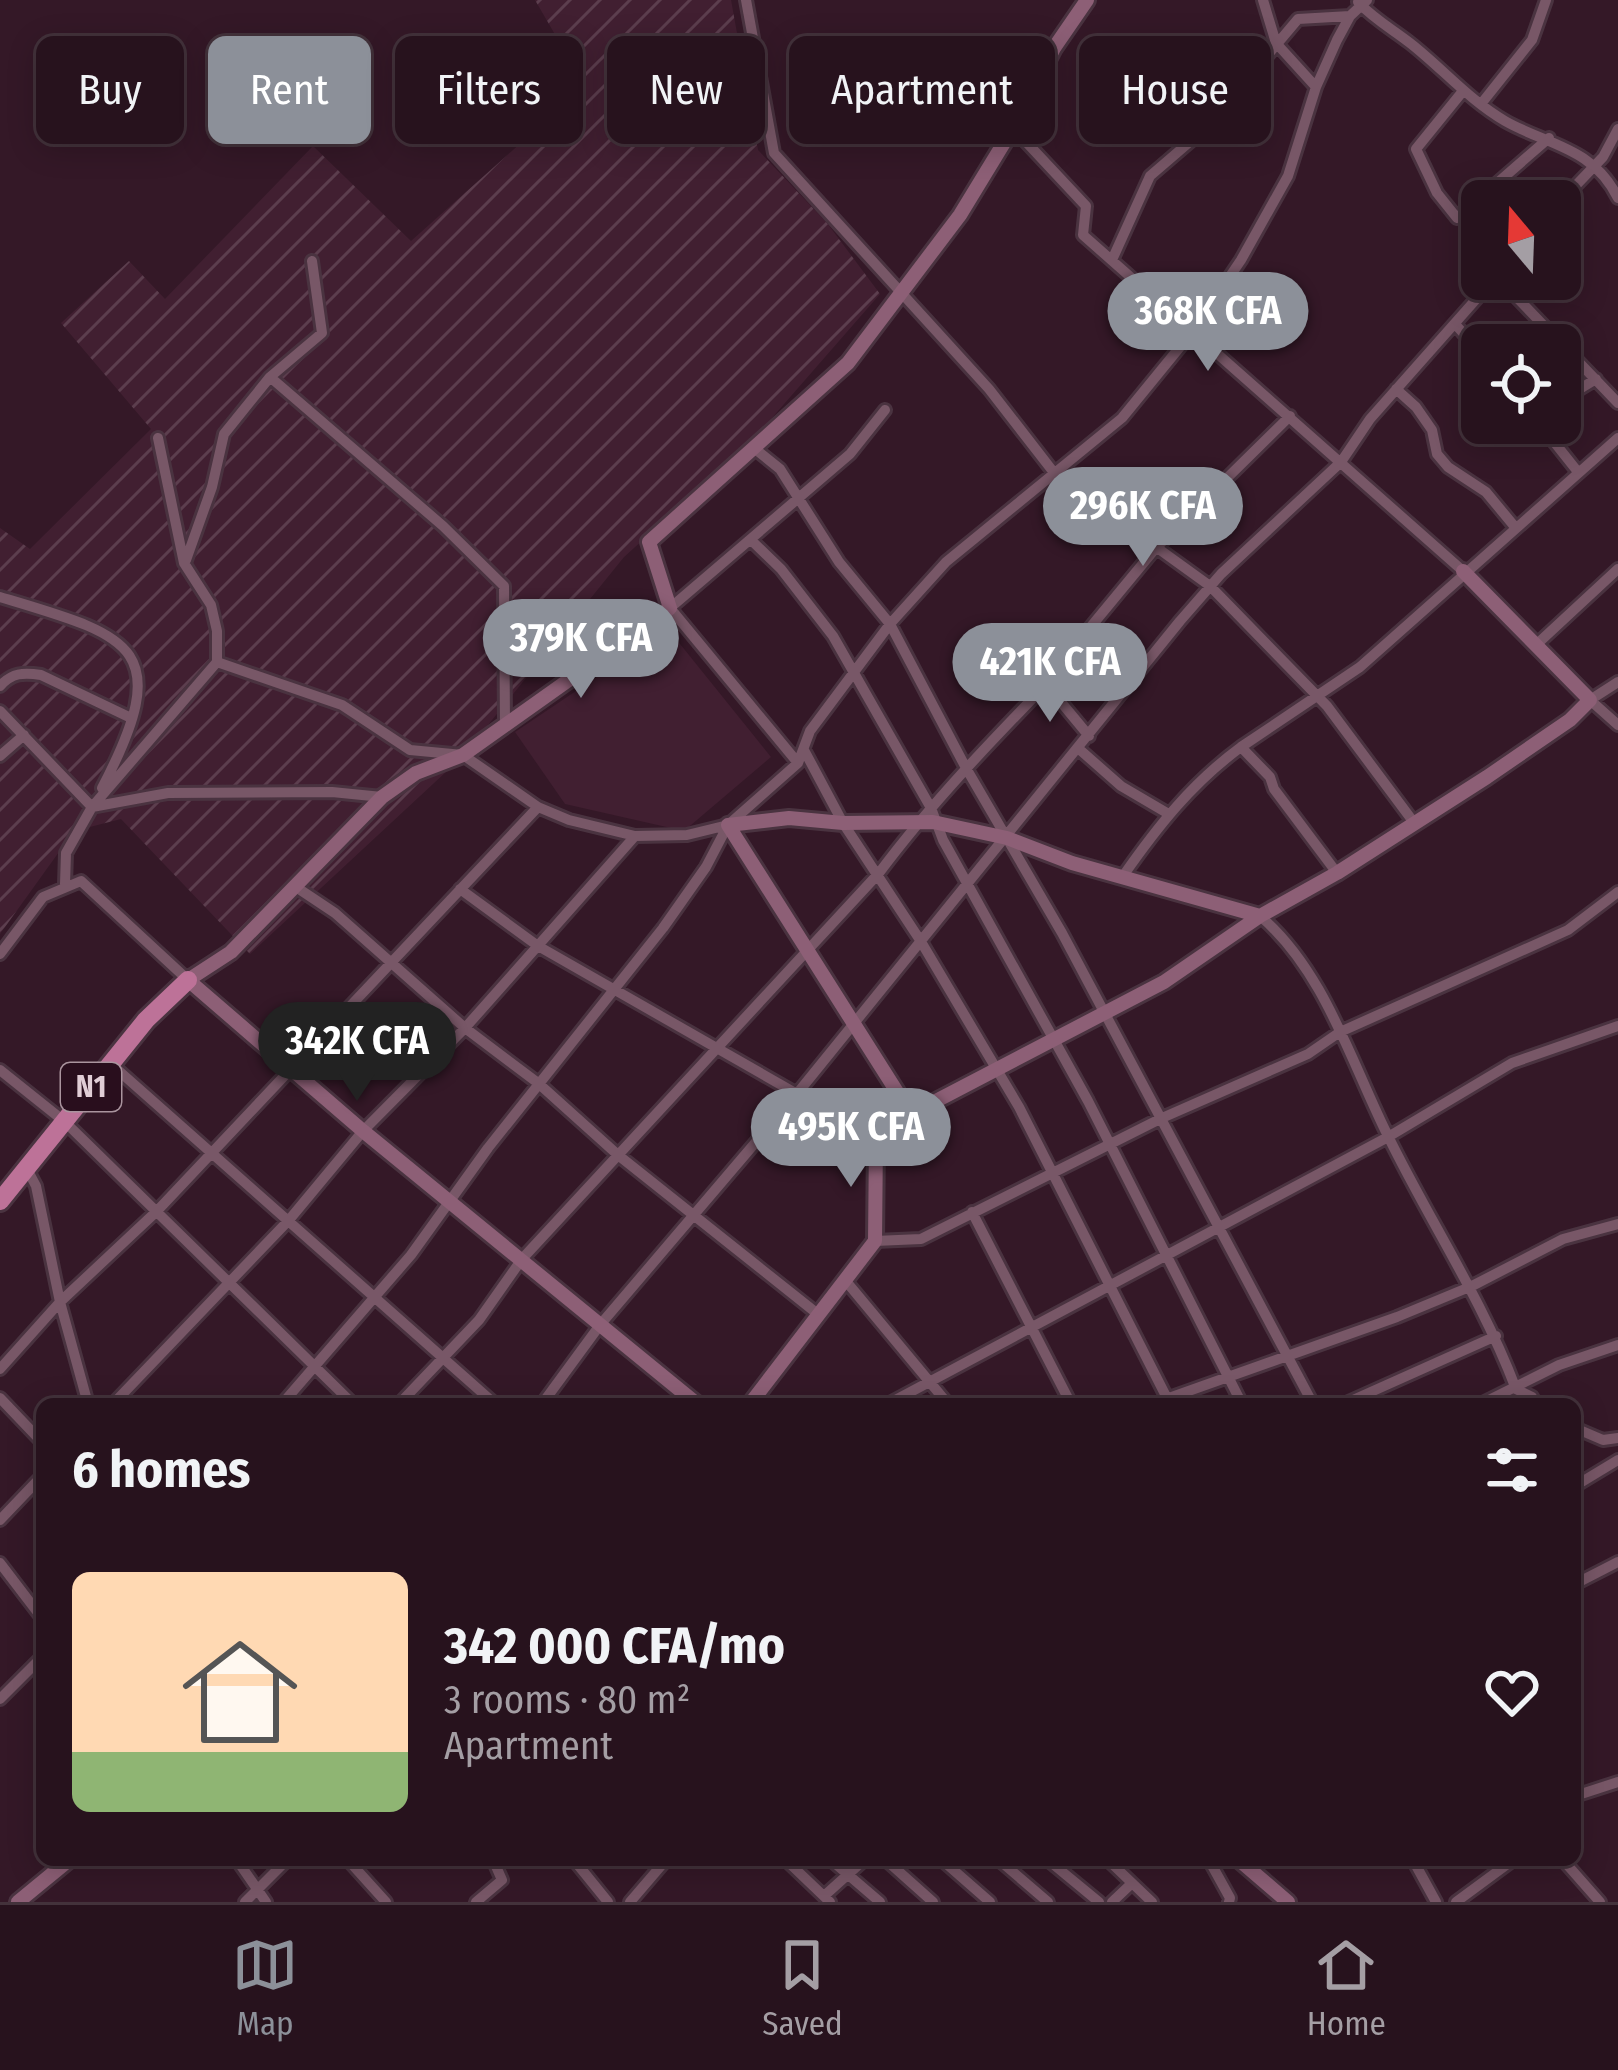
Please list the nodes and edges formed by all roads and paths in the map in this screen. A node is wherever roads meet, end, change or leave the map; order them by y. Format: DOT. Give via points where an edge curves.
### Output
graph roads {
  1 [pos="746,0"];
  2 [pos="1087,0"];
  3 [pos="1263,0"];
  4 [pos="1546,0"];
  5 [pos="1362,2"];
  6 [pos="1350,16"];
  7 [pos="1276,43"];
  8 [pos="1055,47"];
  9 [pos="1316,87"];
  10 [pos="1462,91"];
  11 [pos="1481,104"];
  12 [pos="1618,129"];
  13 [pos="1550,138"];
  14 [pos="1002,144"];
  15 [pos="1027,144"];
  16 [pos="1594,167"];
  17 [pos="1505,180"];
  18 [pos="1581,180"];
  19 [pos="1618,198"];
  20 [pos="1461,215"];
  21 [pos="1112,260"];
  22 [pos="312,261"];
  23 [pos="900,292"];
  24 [pos="1477,300"];
  25 [pos="1518,300"];
  26 [pos="1455,324"];
  27 [pos="1193,331"];
  28 [pos="1461,331"];
  29 [pos="270,376"];
  30 [pos="1596,379"];
  31 [pos="1581,388"];
  32 [pos="1396,389"];
  33 [pos="1618,403"];
  34 [pos="885,410"];
  35 [pos="1290,416"];
  36 [pos="1618,437"];
  37 [pos="158,438"];
  38 [pos="1556,444"];
  39 [pos="754,448"];
  40 [pos="1341,461"];
  41 [pos="1578,472"];
  42 [pos="1054,474"];
  43 [pos="798,499"];
  44 [pos="1515,526"];
  45 [pos="752,541"];
  46 [pos="1155,549"];
  47 [pos="184,563"];
  48 [pos="1618,569"];
  49 [pos="1463,572"];
  50 [pos="1210,586"];
  51 [pos="0,597"];
  52 [pos="670,608"];
  53 [pos="890,624"];
  54 [pos="1536,645"];
  55 [pos="217,662"];
  56 [pos="856,674"];
  57 [pos="1618,682"];
  58 [pos="1046,684"];
  59 [pos="0,686"];
  60 [pos="1317,696"];
  61 [pos="1590,700"];
  62 [pos="0,711"];
  63 [pos="131,718"];
  64 [pos="505,725"];
  65 [pos="1618,725"];
  66 [pos="24,735"];
  67 [pos="1089,736"];
  68 [pos="1240,747"];
  69 [pos="1079,749"];
  70 [pos="804,750"];
  71 [pos="463,755"];
  72 [pos="0,757"];
  73 [pos="798,763"];
  74 [pos="966,768"];
  75 [pos="382,797"];
  76 [pos="92,807"];
  77 [pos="538,807"];
  78 [pos="1167,813"];
  79 [pos="932,815"];
  80 [pos="843,823"];
  81 [pos="915,824"];
  82 [pos="1415,824"];
  83 [pos="728,825"];
  84 [pos="635,836"];
  85 [pos="1007,838"];
  86 [pos="879,873"];
  87 [pos="1336,873"];
  88 [pos="1123,875"];
  89 [pos="967,883"];
  90 [pos="65,884"];
  91 [pos="296,887"];
  92 [pos="460,890"];
  93 [pos="1618,892"];
  94 [pos="1260,916"];
  95 [pos="920,940"];
  96 [pos="538,946"];
  97 [pos="807,950"];
  98 [pos="0,954"];
  99 [pos="392,966"];
  100 [pos="188,980"];
  101 [pos="613,989"];
  102 [pos="1104,1015"];
  103 [pos="854,1023"];
  104 [pos="1618,1026"];
  105 [pos="465,1028"];
  106 [pos="1340,1032"];
  107 [pos="1053,1042"];
  108 [pos="720,1046"];
  109 [pos="110,1063"];
  110 [pos="0,1070"];
  111 [pos="290,1070"];
  112 [pos="997,1070"];
  113 [pos="538,1084"];
  114 [pos="796,1094"];
  115 [pos="911,1114"];
  116 [pos="1162,1118"];
  117 [pos="64,1122"];
  118 [pos="363,1131"];
  119 [pos="1388,1137"];
  120 [pos="876,1139"];
  121 [pos="1110,1144"];
  122 [pos="213,1152"];
  123 [pos="618,1155"];
  124 [pos="27,1169"];
  125 [pos="1052,1172"];
  126 [pos="0,1201"];
  127 [pos="450,1203"];
  128 [pos="157,1211"];
  129 [pos="972,1212"];
  130 [pos="694,1217"];
  131 [pos="290,1220"];
  132 [pos="1618,1224"];
  133 [pos="1220,1228"];
  134 [pos="875,1241"];
  135 [pos="1164,1256"];
  136 [pos="522,1259"];
  137 [pos="845,1280"];
  138 [pos="227,1281"];
  139 [pos="1109,1283"];
  140 [pos="1472,1286"];
  141 [pos="374,1296"];
  142 [pos="60,1302"];
  143 [pos="819,1315"];
  144 [pos="600,1325"];
  145 [pos="1032,1325"];
  146 [pos="1496,1336"];
  147 [pos="1618,1345"];
  148 [pos="442,1358"];
  149 [pos="1288,1358"];
  150 [pos="314,1368"];
  151 [pos="0,1369"];
  152 [pos="1229,1378"];
  153 [pos="930,1379"];
  154 [pos="1516,1389"];
  155 [pos="0,1398"];
  156 [pos="86,1398"];
  157 [pos="119,1398"];
  158 [pos="287,1398"];
  159 [pos="346,1398"];
  160 [pos="405,1398"];
  161 [pos="488,1398"];
  162 [pos="546,1398"];
  163 [pos="690,1398"];
  164 [pos="755,1398"];
  165 [pos="898,1398"];
  166 [pos="944,1398"];
  167 [pos="1068,1398"];
  168 [pos="1166,1398"];
  169 [pos="1176,1398"];
  170 [pos="1239,1398"];
  171 [pos="1310,1398"];
  172 [pos="1357,1398"];
  173 [pos="1495,1398"];
  174 [pos="1533,1398"];
  175 [pos="1581,1430"];
  176 [pos="36,1436"];
  177 [pos="1618,1438"];
  178 [pos="1618,1460"];
  179 [pos="36,1482"];
  180 [pos="1581,1482"];
  181 [pos="0,1520"];
  182 [pos="1618,1562"];
  183 [pos="0,1563"];
  184 [pos="1581,1581"];
  185 [pos="36,1610"];
  186 [pos="36,1664"];
  187 [pos="0,1699"];
  188 [pos="1618,1782"];
  189 [pos="1581,1794"];
  190 [pos="62,1866"];
  191 [pos="242,1866"];
  192 [pos="281,1866"];
  193 [pos="353,1866"];
  194 [pos="496,1866"];
  195 [pos="579,1866"];
  196 [pos="661,1866"];
  197 [pos="792,1866"];
  198 [pos="837,1866"];
  199 [pos="856,1866"];
  200 [pos="893,1866"];
  201 [pos="949,1866"];
  202 [pos="1006,1866"];
  203 [pos="1055,1866"];
  204 [pos="1114,1866"];
  205 [pos="1212,1866"];
  206 [pos="1245,1866"];
  207 [pos="1416,1866"];
  208 [pos="1506,1866"];
  209 [pos="1568,1866"];
  210 [pos="846,1874"];
  211 [pos="1132,1883"];
  212 [pos="258,1888"];
  213 [pos="827,1899"];
  214 [pos="18,1902"];
  215 [pos="245,1902"];
  216 [pos="266,1902"];
  217 [pos="386,1902"];
  218 [pos="476,1902"];
  219 [pos="608,1902"];
  220 [pos="629,1902"];
  221 [pos="880,1902"];
  222 [pos="933,1902"];
  223 [pos="990,1902"];
  224 [pos="1048,1902"];
  225 [pos="1099,1902"];
  226 [pos="1112,1902"];
  227 [pos="1152,1902"];
  228 [pos="1229,1902"];
  229 [pos="1288,1902"];
  230 [pos="1436,1902"];
  231 [pos="1456,1902"];
  232 [pos="1600,1902"];
  1 -- 23 [label="street" via="774,153"];
  2 -- 8 [label="street"];
  3 -- 7 [label="street"];
  4 -- 11 [label="street" via="1532,40"];
  5 -- 6 [label="street"];
  5 -- 10 [label="street"];
  6 -- 7 [label="street" via="1298,19"];
  6 -- 9 [label="street"];
  7 -- 9 [label="street"];
  7 -- 21 [label="street" via="1207,128 1150,176"];
  9 -- 27 [label="street" via="1288,176"];
  10 -- 11 [label="street"];
  10 -- 20 [label="street" via="1415,149 1438,194"];
  11 -- 13 [label="street"];
  12 -- 16 [label="street"];
  13 -- 16 [label="street"];
  13 -- 17 [label="street"];
  14 -- 23 [label="street"];
  15 -- 21 [label="street" via="1086,206 1083,235"];
  16 -- 18 [label="street"];
  16 -- 19 [label="street"];
  21 -- 27 [label="street"];
  22 -- 29 [label="street" via="322,333"];
  23 -- 39 [label="street" via="848,363"];
  23 -- 42 [label="street"];
  24 -- 26 [label="street"];
  25 -- 30 [label="street"];
  26 -- 28 [label="street"];
  26 -- 32 [label="street"];
  27 -- 35 [label="street"];
  27 -- 42 [label="street" via="1122,418"];
  29 -- 47 [label="street" via="224,434"];
  29 -- 64 [label="street" via="504,586"];
  30 -- 31 [label="street"];
  30 -- 33 [label="street"];
  32 -- 40 [label="street"];
  32 -- 44 [label="street" via="1432,430 1448,467 1486,491"];
  34 -- 43 [label="street"];
  35 -- 40 [label="street"];
  35 -- 46 [label="street"];
  36 -- 41 [label="street"];
  37 -- 47 [label="street"];
  38 -- 41 [label="street"];
  39 -- 43 [label="street"];
  39 -- 52 [label="street" via="649,542"];
  40 -- 49 [label="street"];
  40 -- 50 [label="street"];
  41 -- 44 [label="street"];
  42 -- 46 [label="street"];
  42 -- 53 [label="street" via="946,562"];
  43 -- 45 [label="street"];
  43 -- 53 [label="street"];
  44 -- 49 [label="street"];
  45 -- 52 [label="street"];
  45 -- 56 [label="street"];
  46 -- 50 [label="street"];
  46 -- 58 [label="street"];
  47 -- 55 [label="street" via="211,605"];
  48 -- 54 [label="street"];
  49 -- 54 [label="street"];
  49 -- 60 [label="street"];
  50 -- 60 [label="street"];
  50 -- 67 [label="street"];
  51 -- 63 [label="street" via="87,622 122,645 139,676"];
  52 -- 64 [label="street, N1"];
  52 -- 73 [label="street"];
  53 -- 56 [label="street"];
  53 -- 74 [label="street"];
  54 -- 61 [label="street"];
  55 -- 71 [label="street" via="342,704 410,750"];
  55 -- 76 [label="street"];
  56 -- 70 [label="street" via="809,731"];
  56 -- 79 [label="street"];
  57 -- 61 [label="street"];
  58 -- 67 [label="street"];
  58 -- 74 [label="street"];
  59 -- 63 [label="street" via="25,672 40,675"];
  60 -- 68 [label="street"];
  60 -- 82 [label="street"];
  61 -- 65 [label="street"];
  61 -- 82 [label="street"];
  62 -- 66 [label="street"];
  63 -- 76 [label="street"];
  64 -- 71 [label="street, N1"];
  66 -- 72 [label="street"];
  66 -- 76 [label="street"];
  67 -- 69 [label="street"];
  68 -- 78 [label="street"];
  68 -- 87 [label="street"];
  69 -- 78 [label="street"];
  69 -- 85 [label="street"];
  70 -- 73 [label="street"];
  70 -- 80 [label="street"];
  71 -- 75 [label="street, N1"];
  71 -- 77 [label="street"];
  73 -- 83 [label="street"];
  74 -- 79 [label="street"];
  74 -- 85 [label="street"];
  75 -- 76 [label="street" via="168,793"];
  75 -- 91 [label="street, N1"];
  76 -- 90 [label="street" via="66,853"];
  77 -- 84 [label="street"];
  77 -- 92 [label="street"];
  78 -- 88 [label="street"];
  79 -- 81 [label="street"];
  79 -- 85 [label="street"];
  79 -- 89 [label="street"];
  80 -- 81 [label="street"];
  80 -- 83 [label="street"];
  80 -- 86 [label="street"];
  81 -- 86 [label="street"];
  82 -- 87 [label="street"];
  83 -- 84 [label="street"];
  83 -- 97 [label="street"];
  83 -- 101 [label="street" via="687,895"];
  84 -- 96 [label="street"];
  85 -- 88 [label="street"];
  85 -- 89 [label="street"];
  85 -- 102 [label="street"];
  86 -- 95 [label="street"];
  86 -- 97 [label="street"];
  87 -- 94 [label="street"];
  88 -- 94 [label="street"];
  89 -- 95 [label="street"];
  89 -- 107 [label="street"];
  90 -- 98 [label="street" via="31,910"];
  90 -- 100 [label="street" via="91,887"];
  91 -- 99 [label="street"];
  91 -- 100 [label="street, N1" via="231,952"];
  92 -- 96 [label="street"];
  92 -- 99 [label="street"];
  93 -- 106 [label="street" via="1568,930"];
  94 -- 102 [label="street"];
  94 -- 106 [label="street" via="1285,937"];
  95 -- 103 [label="street"];
  95 -- 112 [label="street"];
  96 -- 101 [label="street"];
  96 -- 105 [label="street"];
  97 -- 103 [label="street"];
  97 -- 108 [label="street"];
  99 -- 105 [label="street"];
  99 -- 111 [label="street"];
  100 -- 109 [label="highway, N1"];
  100 -- 111 [label="street"];
  101 -- 108 [label="street"];
  101 -- 113 [label="street"];
  102 -- 107 [label="street"];
  102 -- 116 [label="street"];
  103 -- 114 [label="street"];
  103 -- 115 [label="street"];
  104 -- 119 [label="street" via="1512,1063"];
  105 -- 113 [label="street"];
  105 -- 118 [label="street"];
  106 -- 116 [label="street"];
  106 -- 119 [label="street"];
  107 -- 112 [label="street"];
  107 -- 121 [label="street"];
  108 -- 114 [label="street"];
  108 -- 123 [label="street"];
  109 -- 117 [label="highway, N1"];
  109 -- 122 [label="street"];
  110 -- 117 [label="street"];
  111 -- 118 [label="street"];
  111 -- 122 [label="street"];
  112 -- 115 [label="street"];
  112 -- 125 [label="street"];
  113 -- 123 [label="street"];
  113 -- 127 [label="street"];
  114 -- 120 [label="street"];
  114 -- 130 [label="street"];
  115 -- 120 [label="street"];
  116 -- 121 [label="street"];
  116 -- 133 [label="street"];
  117 -- 124 [label="highway, N1"];
  117 -- 128 [label="street"];
  118 -- 127 [label="street"];
  118 -- 131 [label="street"];
  119 -- 133 [label="street"];
  119 -- 140 [label="street"];
  120 -- 134 [label="street"];
  121 -- 125 [label="street"];
  121 -- 135 [label="street"];
  122 -- 128 [label="street"];
  122 -- 131 [label="street"];
  123 -- 130 [label="street"];
  123 -- 136 [label="street"];
  124 -- 126 [label="highway, N1"];
  124 -- 142 [label="street"];
  125 -- 129 [label="street"];
  125 -- 139 [label="street"];
  127 -- 136 [label="street"];
  127 -- 141 [label="street"];
  128 -- 138 [label="street"];
  128 -- 142 [label="street"];
  129 -- 134 [label="street" via="921,1239"];
  129 -- 145 [label="street"];
  130 -- 143 [label="street"];
  130 -- 144 [label="street"];
  131 -- 138 [label="street"];
  131 -- 141 [label="street"];
  132 -- 140 [label="street" via="1563,1239"];
  133 -- 135 [label="street"];
  133 -- 149 [label="street"];
  134 -- 137 [label="street"];
  135 -- 139 [label="street"];
  135 -- 152 [label="street"];
  136 -- 144 [label="street"];
  136 -- 148 [label="street"];
  137 -- 143 [label="street"];
  137 -- 153 [label="street"];
  138 -- 150 [label="street"];
  138 -- 157 [label="street"];
  139 -- 145 [label="street"];
  139 -- 168 [label="street"];
  140 -- 146 [label="street"];
  140 -- 149 [label="street"];
  141 -- 148 [label="street"];
  141 -- 150 [label="street"];
  142 -- 151 [label="street"];
  142 -- 156 [label="street"];
  143 -- 164 [label="street"];
  144 -- 162 [label="street"];
  144 -- 163 [label="street"];
  145 -- 153 [label="street"];
  145 -- 167 [label="street"];
  146 -- 154 [label="street"];
  146 -- 172 [label="street"];
  147 -- 154 [label="street"];
  148 -- 160 [label="street"];
  148 -- 161 [label="street"];
  149 -- 152 [label="street"];
  149 -- 171 [label="street"];
  150 -- 158 [label="street"];
  150 -- 159 [label="street"];
  152 -- 169 [label="street"];
  152 -- 170 [label="street"];
  153 -- 165 [label="street"];
  153 -- 166 [label="street"];
  154 -- 173 [label="street"];
  154 -- 174 [label="street"];
  155 -- 176 [label="street"];
  175 -- 177 [label="street"];
  178 -- 180 [label="street"];
  179 -- 181 [label="street"];
  182 -- 184 [label="street"];
  183 -- 185 [label="street"];
  186 -- 187 [label="street"];
  188 -- 189 [label="street"];
  190 -- 214 [label="street"];
  191 -- 212 [label="street"];
  192 -- 212 [label="street"];
  193 -- 217 [label="street"];
  194 -- 218 [label="street" via="502,1880"];
  195 -- 219 [label="street"];
  196 -- 220 [label="street"];
  197 -- 213 [label="street"];
  198 -- 210 [label="street"];
  199 -- 210 [label="street"];
  200 -- 222 [label="street"];
  201 -- 223 [label="street"];
  202 -- 224 [label="street"];
  203 -- 225 [label="street"];
  204 -- 211 [label="street"];
  205 -- 228 [label="street"];
  206 -- 229 [label="street"];
  207 -- 230 [label="street"];
  208 -- 231 [label="street"];
  209 -- 232 [label="street"];
  210 -- 213 [label="street"];
  210 -- 221 [label="street"];
  211 -- 226 [label="street"];
  211 -- 227 [label="street"];
  212 -- 215 [label="street"];
  212 -- 216 [label="street"];
}
